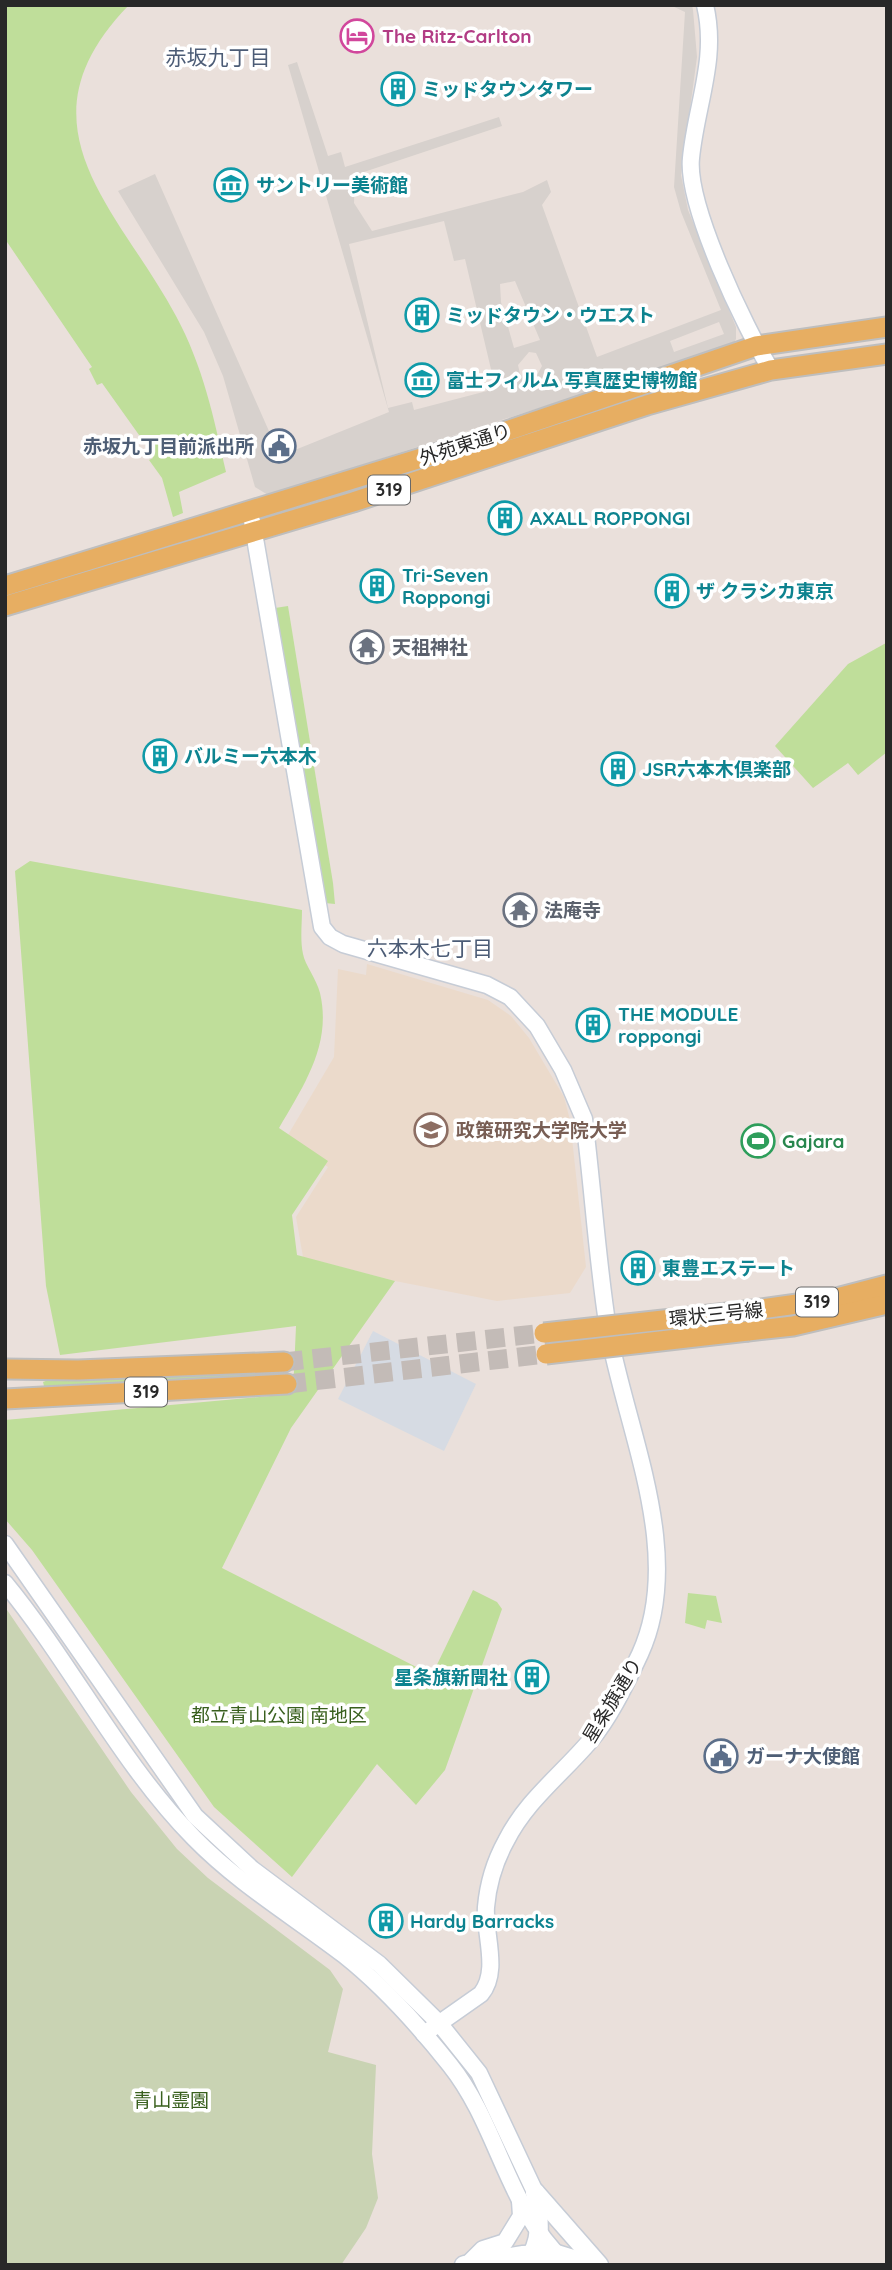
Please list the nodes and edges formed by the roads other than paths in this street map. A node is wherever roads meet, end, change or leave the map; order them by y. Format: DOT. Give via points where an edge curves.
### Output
graph roads {
  1 [pos="705,5"];
  2 [pos="887,327"];
  3 [pos="756,346"];
  4 [pos="887,354"];
  5 [pos="771,370"];
  6 [pos="252,520"];
  7 [pos="5,586"];
  8 [pos="5,606"];
  9 [pos="887,1285"];
  10 [pos="887,1304"];
  11 [pos="747,1321"];
  12 [pos="544,1333"];
  13 [pos="546,1353"];
  14 [pos="284,1362"];
  15 [pos="5,1369"];
  16 [pos="287,1384"];
  17 [pos="5,1399"];
  18 [pos="5,1544"];
  19 [pos="5,1583"];
  20 [pos="439,2023"];
  21 [pos="424,2034"];
  22 [pos="452,2067"];
  23 [pos="479,2073"];
  24 [pos="527,2195"];
  25 [pos="539,2235"];
  26 [pos="563,2259"];
  27 [pos="528,2260"];
  28 [pos="466,2264"];
  29 [pos="596,2265"];
  1 -- 3 [label="street" via="710,48 690,161 699,210"];
  2 -- 3 [label="main road, 外苑東通り / 319"];
  3 -- 5 [label="street"];
  3 -- 6 [label="main road, 外苑東通り / 319"];
  4 -- 5 [label="main road, 外苑東通り / 319"];
  5 -- 6 [label="main road, 外苑東通り / 319" via="647,405 353,502"];
  6 -- 7 [label="main road, 外苑東通り / 319"];
  6 -- 8 [label="main road, 外苑東通り / 319"];
  6 -- 20 [label="street, 星条旗通り" via="322,927 343,944 498,990 520,1006 563,1070 584,1119 615,1370 638,1454 659,1568 641,1651 604,1720 576,1757 533,1799 500,1854 486,1905 488,1985"];
  9 -- 11 [label="main road, 環状三号線 / 319"];
  10 -- 11 [label="main road, 環状三号線 / 319" via="793,1326"];
  11 -- 12 [label="main road, 環状三号線 / 319, bridge"];
  11 -- 13 [label="main road, 環状三号線 / 319, bridge"];
  14 -- 15 [label="main road, 319"];
  16 -- 17 [label="main road, 319"];
  18 -- 20 [label="street" via="195,1816 252,1869 379,1964"];
  19 -- 21 [label="street" via="192,1836 245,1884 344,1955"];
  20 -- 21 [label="street, 星条旗通り"];
  20 -- 23 [label="street"];
  21 -- 22 [label="street"];
  22 -- 23 [label="street"];
  22 -- 24 [label="street"];
  23 -- 24 [label="street"];
  24 -- 25 [label="main road"];
  24 -- 28 [label="street" via="505,2242 483,2249"];
  24 -- 29 [label="main road"];
  25 -- 26 [label="street"];
  25 -- 27 [label="main road"];
  26 -- 27 [label="main road"];
  26 -- 29 [label="main road"];
  27 -- 28 [label="main road"];
}
